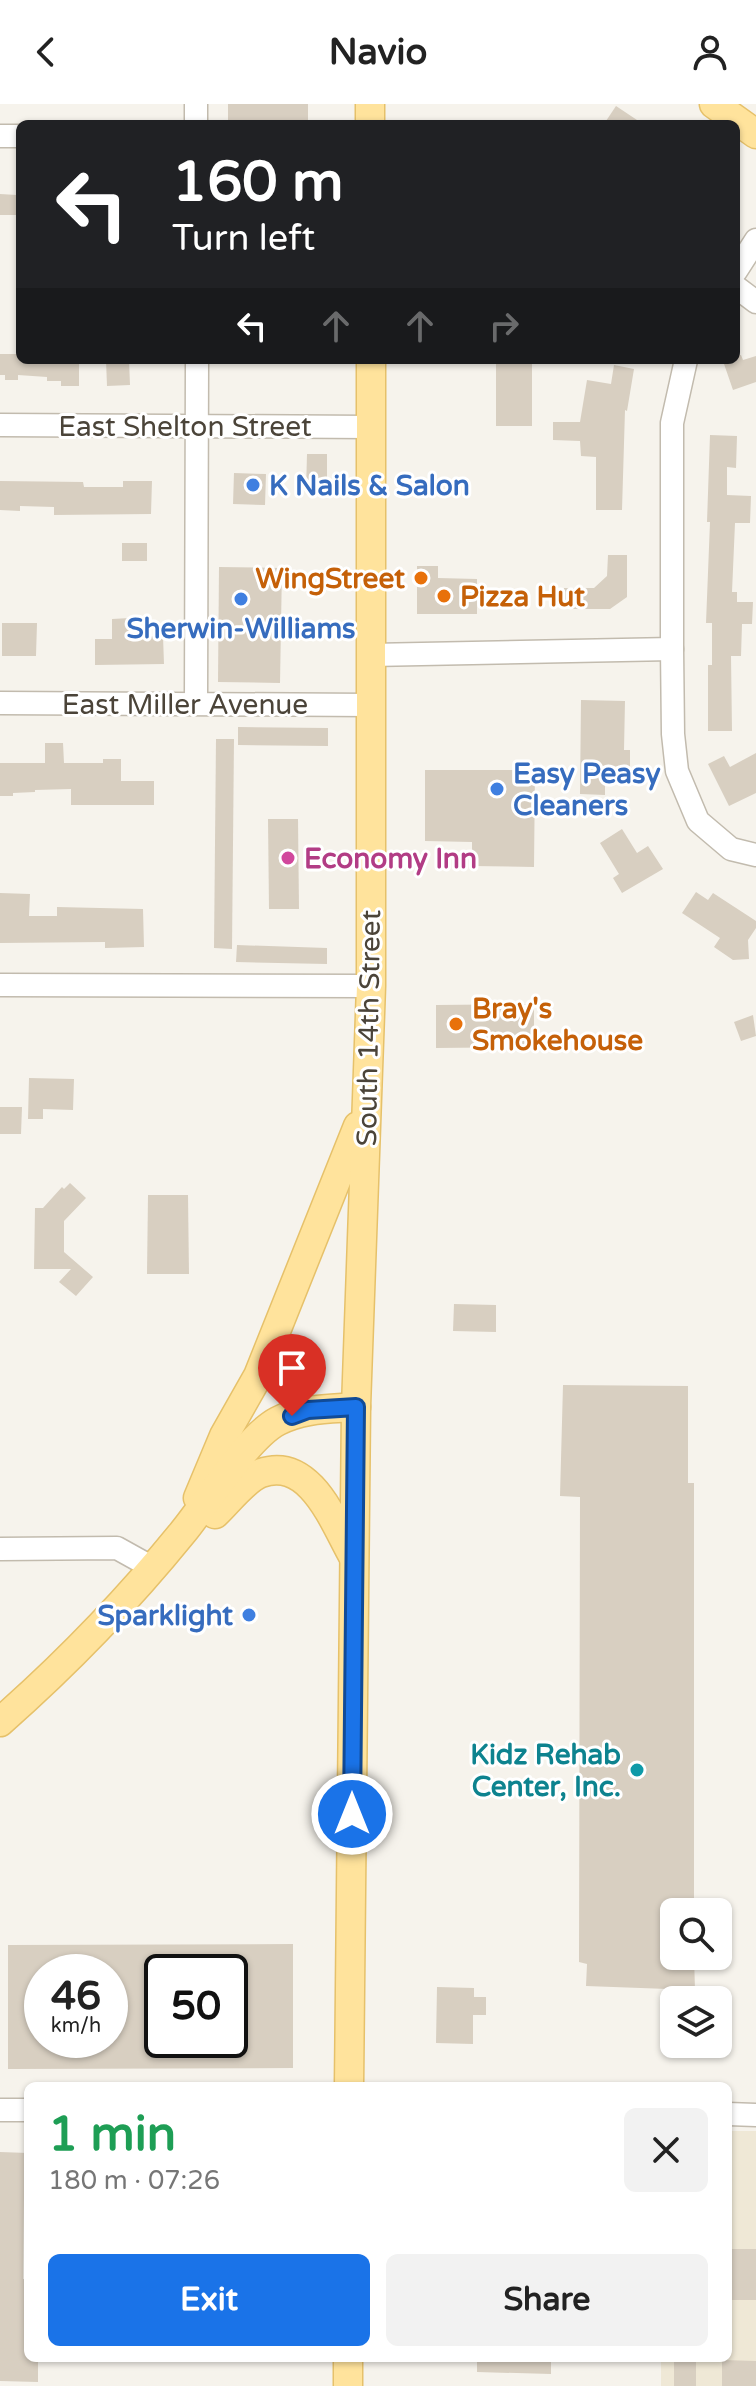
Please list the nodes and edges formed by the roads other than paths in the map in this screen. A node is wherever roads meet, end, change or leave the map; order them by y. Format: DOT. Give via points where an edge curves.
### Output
graph roads {
  1 [pos="714,104"];
  2 [pos="736,120"];
  3 [pos="756,240"];
  4 [pos="740,265"];
  5 [pos="197,364"];
  6 [pos="371,364"];
  7 [pos="685,364"];
  8 [pos="0,425"];
  9 [pos="198,426"];
  10 [pos="371,427"];
  11 [pos="672,649"];
  12 [pos="371,655"];
  13 [pos="0,703"];
  14 [pos="196,703"];
  15 [pos="371,705"];
  16 [pos="756,855"];
  17 [pos="0,985"];
  18 [pos="371,986"];
  19 [pos="367,1103"];
  20 [pos="356,1407"];
  21 [pos="183,1532"];
  22 [pos="0,1549"];
  23 [pos="354,1559"];
  24 [pos="153,1568"];
  25 [pos="0,1722"];
  26 [pos="349,2082"];
  27 [pos="0,2110"];
  28 [pos="24,2110"];
  29 [pos="732,2114"];
  30 [pos="756,2115"];
  31 [pos="348,2362"];
  32 [pos="348,2386"];
  1 -- 2 [label="main road"];
  3 -- 4 [label="street"];
  5 -- 9 [label="street"];
  6 -- 10 [label="main road, South 14th Street"];
  7 -- 11 [label="street" via="672,423"];
  8 -- 9 [label="street, East Shelton Street"];
  9 -- 10 [label="street, East Shelton Street"];
  9 -- 14 [label="street"];
  10 -- 12 [label="main road, South 14th Street"];
  11 -- 12 [label="street"];
  11 -- 16 [label="street" via="677,771 698,821 731,849"];
  12 -- 15 [label="main road, South 14th Street"];
  13 -- 14 [label="street, East Miller Avenue"];
  14 -- 15 [label="street, East Miller Avenue"];
  15 -- 18 [label="main road, South 14th Street"];
  17 -- 18 [label="street"];
  18 -- 19 [label="main road, South 14th Street"];
  19 -- 20 [label="main road, South 14th Street"];
  19 -- 21 [label="main road" via="258,1376 224,1436"];
  20 -- 21 [label="main road" via="308,1410 276,1422 251,1444"];
  20 -- 23 [label="main road, South 14th Street"];
  21 -- 23 [label="main road" via="213,1517 259,1474 295,1473 322,1502"];
  21 -- 24 [label="main road"];
  22 -- 24 [label="street" via="117,1548"];
  23 -- 26 [label="main road, South 14th Street"];
  24 -- 25 [label="main road" via="114,1614"];
  27 -- 28 [label="street"];
  29 -- 30 [label="street"];
  31 -- 32 [label="main road"];
}
